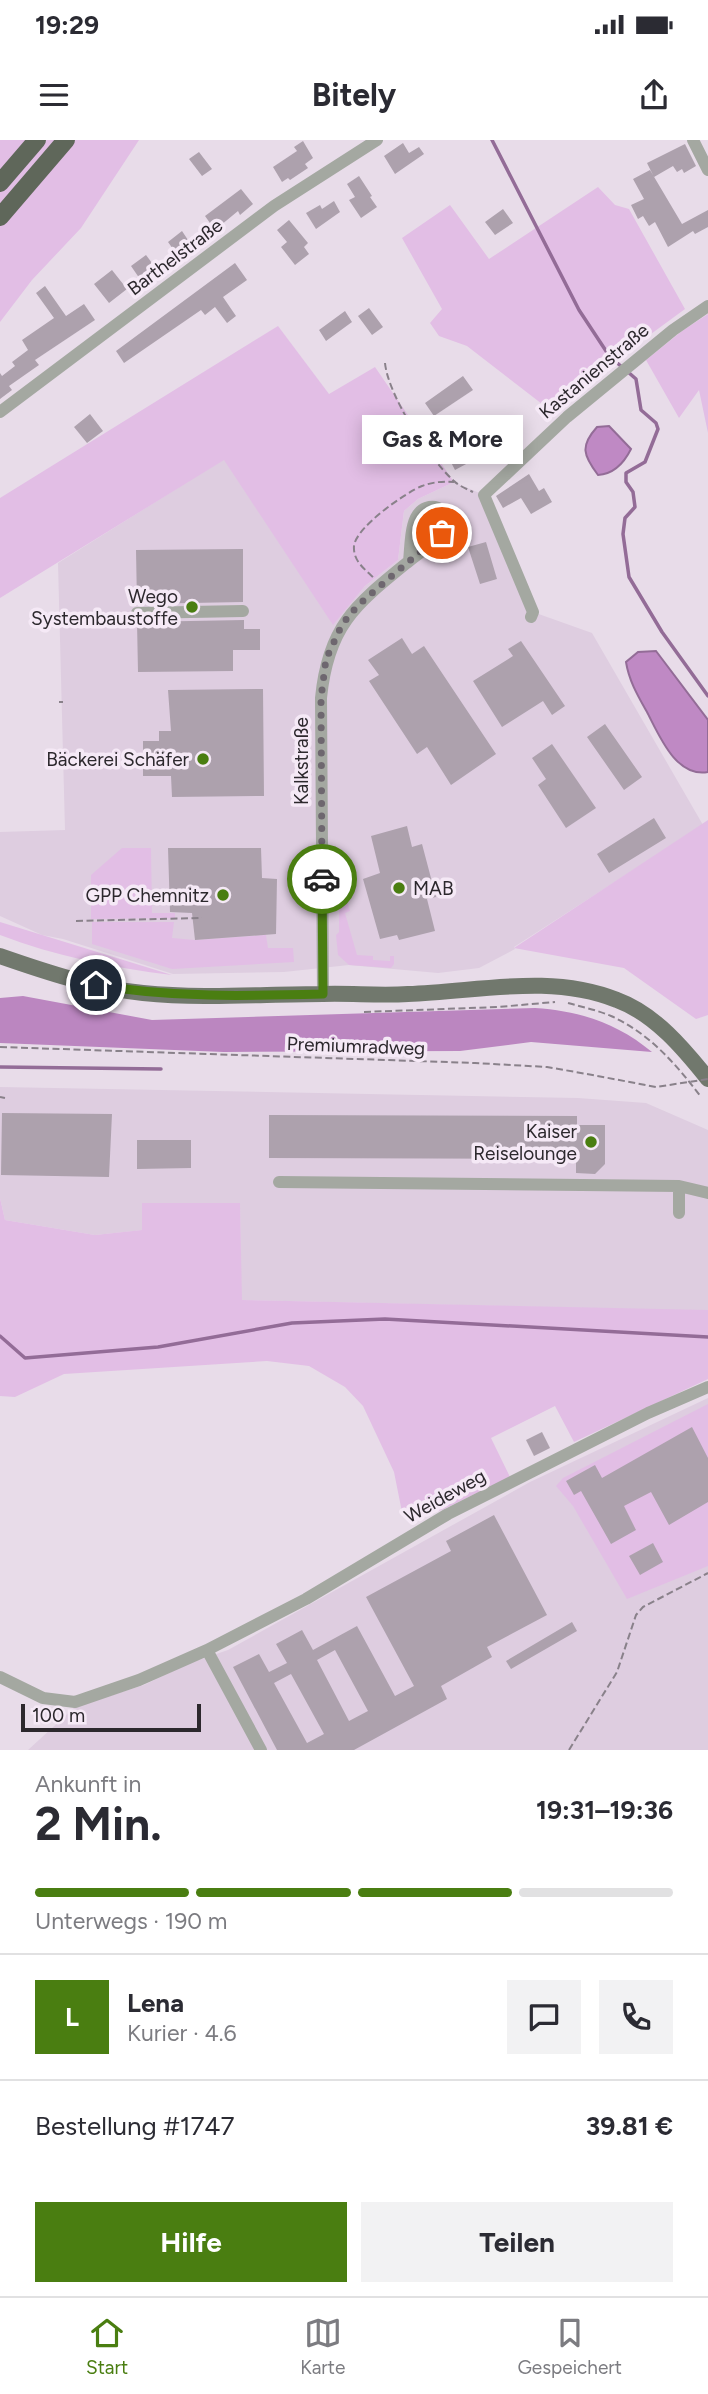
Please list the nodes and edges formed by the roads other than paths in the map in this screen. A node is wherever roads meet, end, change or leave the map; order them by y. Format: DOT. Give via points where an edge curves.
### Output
graph roads {
  1 [pos="37,140"];
  2 [pos="66,140"];
  3 [pos="377,140"];
  4 [pos="693,140"];
  5 [pos="708,170"];
  6 [pos="0,183"];
  7 [pos="0,217"];
  8 [pos="708,306"];
  9 [pos="0,412"];
  10 [pos="409,561"];
  11 [pos="243,611"];
  12 [pos="137,613"];
  13 [pos="531,617"];
  14 [pos="0,956"];
  15 [pos="323,994"];
  16 [pos="708,1079"];
  17 [pos="279,1182"];
  18 [pos="679,1186"];
  19 [pos="708,1193"];
  20 [pos="679,1213"];
  21 [pos="707,1390"];
  22 [pos="207,1650"];
  23 [pos="0,1677"];
  24 [pos="261,1750"];
  1 -- 6 [label="highway"];
  2 -- 7 [label="highway"];
  3 -- 9 [label="street, Barthelstraße" via="274,206"];
  4 -- 5 [label="street"];
  8 -- 13 [label="street, Kastanienstraße" via="567,417 484,495 533,612"];
  10 -- 15 [label="street, Kalkstraße" via="349,615 326,659"];
  11 -- 12 [label="street"];
  14 -- 15 [label="main road" via="46,972 141,993"];
  15 -- 16 [label="main road" via="404,995 548,984 590,992 619,1000 648,1018 669,1034"];
  17 -- 18 [label="street"];
  18 -- 19 [label="street"];
  18 -- 20 [label="street"];
  21 -- 22 [label="street, Weideweg" via="648,1413 447,1514 306,1599"];
  22 -- 23 [label="street, Weideweg" via="75,1702 43,1699"];
  22 -- 24 [label="street"];
}
